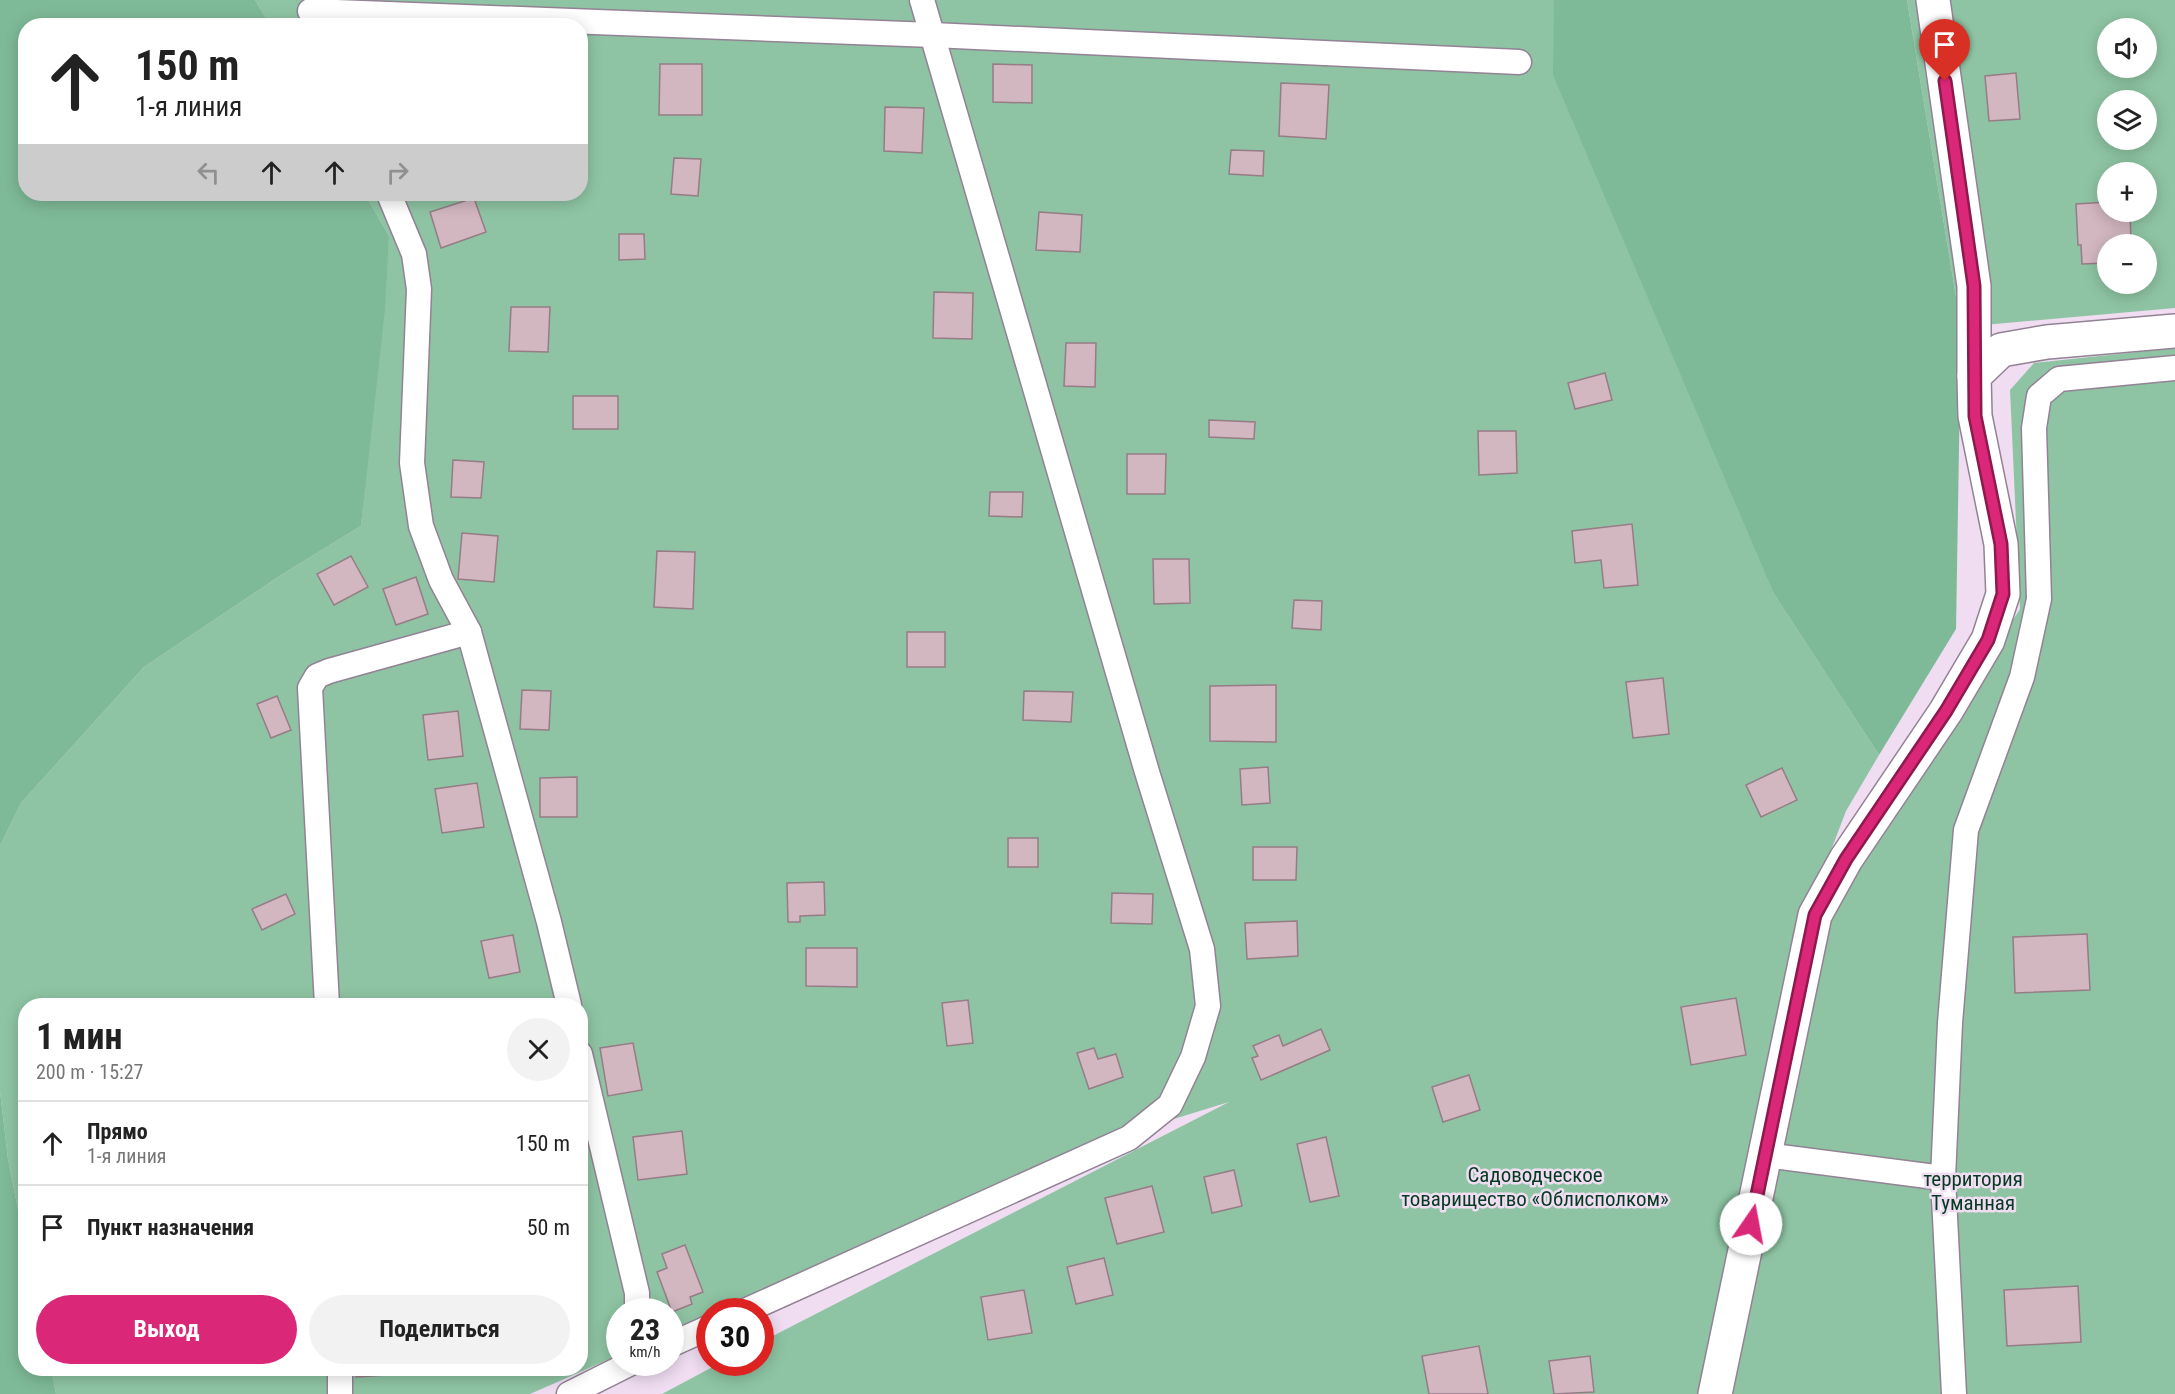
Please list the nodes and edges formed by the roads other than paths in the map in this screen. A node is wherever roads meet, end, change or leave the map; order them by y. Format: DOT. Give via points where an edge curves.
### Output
graph roads {
  1 [pos="922,0"];
  2 [pos="1933,0"];
  3 [pos="310,12"];
  4 [pos="473,18"];
  5 [pos="588,22"];
  6 [pos="933,35"];
  7 [pos="1519,62"];
  8 [pos="392,201"];
  9 [pos="2175,330"];
  10 [pos="2175,368"];
  11 [pos="1974,376"];
  12 [pos="469,632"];
  13 [pos="327,998"];
  14 [pos="567,998"];
  15 [pos="588,1088"];
  16 [pos="1765,1155"];
  17 [pos="1943,1178"];
  18 [pos="637,1298"];
  19 [pos="774,1298"];
  20 [pos="339,1376"];
  21 [pos="606,1376"];
  22 [pos="340,1394"];
  23 [pos="569,1394"];
  24 [pos="1715,1394"];
  25 [pos="1954,1394"];
  1 -- 6 [label="lane"];
  2 -- 11 [label="street" via="1974,286"];
  3 -- 4 [label="lane"];
  5 -- 6 [label="lane"];
  6 -- 7 [label="lane"];
  6 -- 19 [label="lane" via="1143,760 1202,949 1208,1006 1193,1057 1170,1105 1129,1138"];
  8 -- 12 [label="lane" via="414,254 419,289 412,463 421,526 441,580"];
  9 -- 11 [label="street" via="2001,350"];
  10 -- 17 [label="lane" via="2059,379 2039,396 2034,428 2039,598 2022,677 1966,830 1950,1023"];
  11 -- 16 [label="street" via="1975,416 2001,544 2003,594 1988,640 1946,711 1846,859 1815,915"];
  12 -- 13 [label="lane" via="329,671 317,676 310,688"];
  12 -- 14 [label="lane"];
  15 -- 18 [label="lane"];
  16 -- 17 [label="lane"];
  16 -- 24 [label="street"];
  17 -- 25 [label="lane"];
  20 -- 22 [label="lane"];
  21 -- 23 [label="lane"];
}
